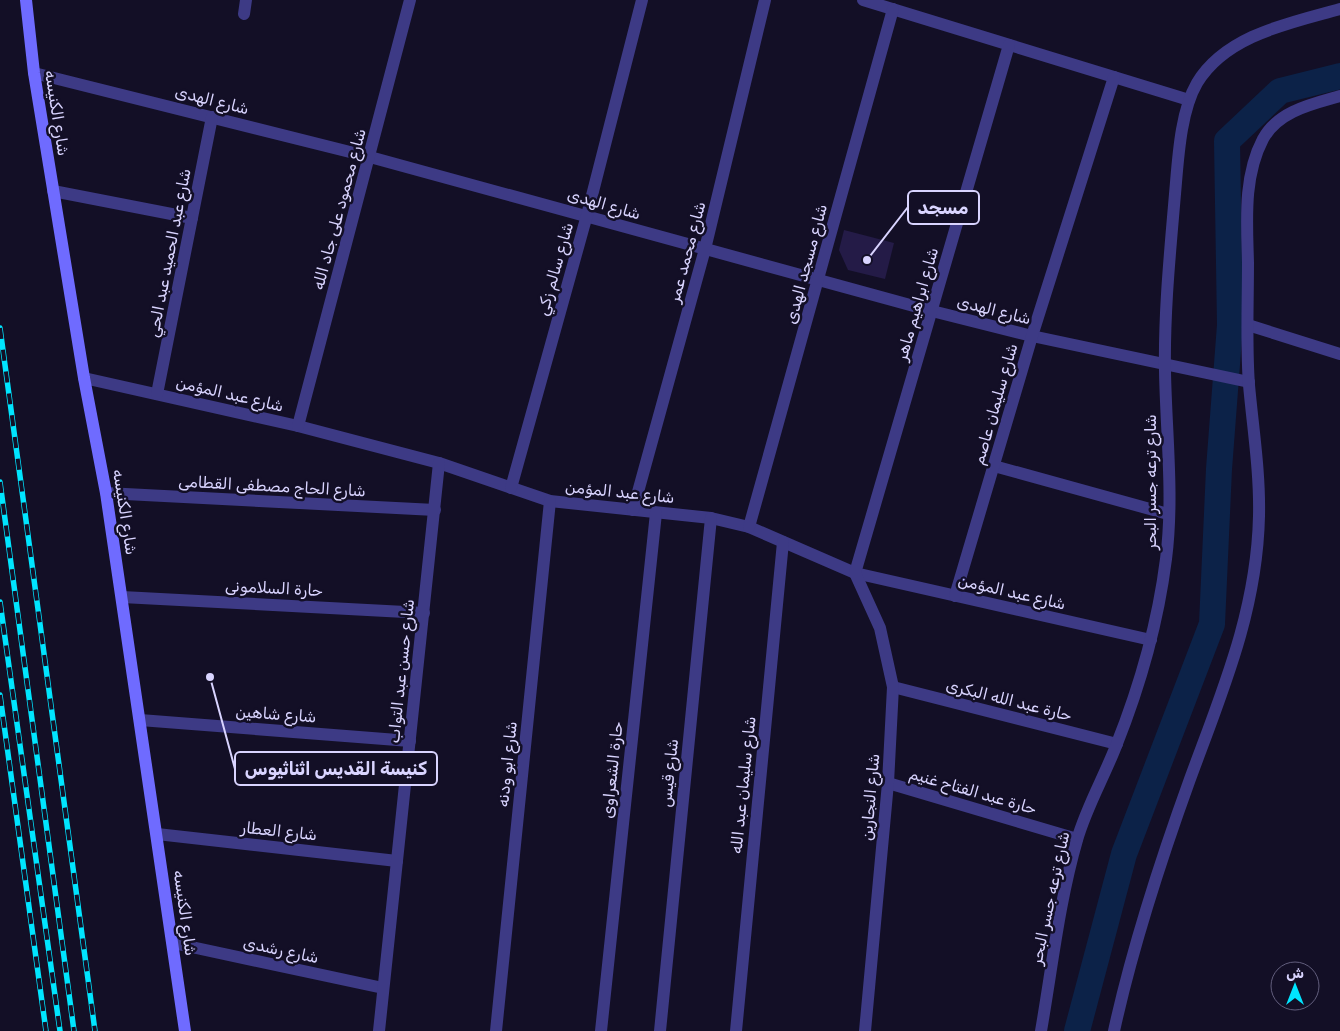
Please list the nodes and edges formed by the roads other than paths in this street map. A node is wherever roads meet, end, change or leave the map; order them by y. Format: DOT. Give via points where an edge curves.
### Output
graph roads {
  1 [pos="26,0"];
  2 [pos="246,0"];
  3 [pos="410,0"];
  4 [pos="642,0"];
  5 [pos="765,0"];
  6 [pos="863,0"];
  7 [pos="893,9"];
  8 [pos="1340,10"];
  9 [pos="244,14"];
  10 [pos="1009,45"];
  11 [pos="34,72"];
  12 [pos="1114,77"];
  13 [pos="1340,96"];
  14 [pos="1189,100"];
  15 [pos="212,117"];
  16 [pos="370,157"];
  17 [pos="53,191"];
  18 [pos="587,216"];
  19 [pos="192,218"];
  20 [pos="705,249"];
  21 [pos="818,279"];
  22 [pos="932,311"];
  23 [pos="1248,325"];
  24 [pos="1032,336"];
  25 [pos="1340,354"];
  26 [pos="1165,366"];
  27 [pos="84,378"];
  28 [pos="1249,382"];
  29 [pos="157,394"];
  30 [pos="298,426"];
  31 [pos="439,463"];
  32 [pos="994,466"];
  33 [pos="511,488"];
  34 [pos="106,493"];
  35 [pos="550,500"];
  36 [pos="435,510"];
  37 [pos="633,510"];
  38 [pos="656,513"];
  39 [pos="1168,514"];
  40 [pos="712,518"];
  41 [pos="749,527"];
  42 [pos="783,542"];
  43 [pos="855,573"];
  44 [pos="955,596"];
  45 [pos="122,597"];
  46 [pos="424,612"];
  47 [pos="1151,640"];
  48 [pos="893,688"];
  49 [pos="140,720"];
  50 [pos="410,741"];
  51 [pos="1117,744"];
  52 [pos="888,783"];
  53 [pos="157,834"];
  54 [pos="1077,839"];
  55 [pos="397,861"];
  56 [pos="173,943"];
  57 [pos="384,988"];
  58 [pos="185,1031"];
  59 [pos="379,1031"];
  60 [pos="496,1031"];
  61 [pos="600,1031"];
  62 [pos="660,1031"];
  63 [pos="736,1031"];
  64 [pos="865,1031"];
  65 [pos="1041,1031"];
  66 [pos="1114,1031"];
  1 -- 11 [label="main road, شارع الكنيسه"];
  2 -- 9 [label="street"];
  3 -- 16 [label="street, شارع محمود على جاد الله"];
  4 -- 18 [label="street, شارع سالم زكي"];
  5 -- 20 [label="street, شارع محمد عمر"];
  6 -- 7 [label="street"];
  7 -- 10 [label="street"];
  7 -- 21 [label="street, شارع مسجد الهدى"];
  8 -- 14 [label="street, شارع ترعه جسر البحر" via="1271,28 1227,51 1212,62"];
  10 -- 12 [label="street"];
  10 -- 22 [label="street, شارع ابراهيم ماهر"];
  11 -- 15 [label="street, شارع الهدى"];
  11 -- 17 [label="main road, شارع الكنيسه"];
  12 -- 14 [label="street"];
  12 -- 24 [label="street, شارع سليمان عاصم"];
  13 -- 23 [label="street" via="1300,108 1279,120 1263,138 1248,190"];
  14 -- 26 [label="street, شارع ترعه جسر البحر" via="1178,158 1168,277"];
  15 -- 16 [label="street, شارع الهدى"];
  15 -- 19 [label="street, شارع عبد الحميد عبد الحي"];
  16 -- 18 [label="street, شارع الهدى"];
  16 -- 30 [label="street, شارع محمود على جاد الله"];
  17 -- 19 [label="street"];
  17 -- 27 [label="main road, شارع الكنيسه"];
  18 -- 20 [label="street, شارع الهدى"];
  18 -- 33 [label="street, شارع سالم زكي"];
  19 -- 29 [label="street, شارع عبد الحميد عبد الحي"];
  20 -- 21 [label="street, شارع الهدى"];
  20 -- 37 [label="street, شارع محمد عمر"];
  21 -- 22 [label="street, شارع الهدى"];
  21 -- 41 [label="street, شارع مسجد الهدى"];
  22 -- 24 [label="street, شارع الهدى"];
  22 -- 43 [label="street, شارع ابراهيم ماهر"];
  23 -- 25 [label="street"];
  23 -- 28 [label="street"];
  24 -- 26 [label="street, شارع الهدى"];
  24 -- 32 [label="street, شارع سليمان عاصم"];
  26 -- 28 [label="street, شارع الهدى"];
  26 -- 39 [label="street, شارع ترعه جسر البحر"];
  27 -- 29 [label="street, شارع عبد المؤمن"];
  27 -- 34 [label="main road, شارع الكنيسه"];
  28 -- 66 [label="street" via="1260,492 1252,594 1240,643 1153,881 1126,974"];
  29 -- 30 [label="street, شارع عبد المؤمن"];
  30 -- 31 [label="street, شارع عبد المؤمن"];
  31 -- 33 [label="street, شارع عبد المؤمن"];
  31 -- 36 [label="street, شارع حسن عبد التواب"];
  32 -- 39 [label="street"];
  32 -- 44 [label="street, شارع سليمان عاصم"];
  33 -- 35 [label="street, شارع عبد المؤمن"];
  34 -- 36 [label="street, شارع الحاج مصطفى القطامى"];
  34 -- 45 [label="main road, شارع الكنيسه"];
  35 -- 37 [label="street, شارع عبد المؤمن"];
  35 -- 60 [label="street, شارع ابو ودنه"];
  36 -- 46 [label="street, شارع حسن عبد التواب"];
  37 -- 38 [label="street, شارع عبد المؤمن"];
  38 -- 40 [label="street, شارع عبد المؤمن"];
  38 -- 61 [label="street, حارة الشعراوى"];
  39 -- 47 [label="street, شارع ترعه جسر البحر" via="1166,557"];
  40 -- 41 [label="street, شارع عبد المؤمن"];
  40 -- 62 [label="street, شارع قيس"];
  41 -- 42 [label="street, شارع عبد المؤمن"];
  42 -- 43 [label="street, شارع عبد المؤمن"];
  42 -- 63 [label="street, شارع سليمان عبد الله"];
  43 -- 44 [label="street, شارع عبد المؤمن"];
  43 -- 48 [label="street, شارع النجارين" via="880,628"];
  44 -- 47 [label="street, شارع عبد المؤمن"];
  45 -- 46 [label="street, حارة السلامونى"];
  45 -- 49 [label="main road, شارع الكنيسه"];
  46 -- 50 [label="street, شارع حسن عبد التواب"];
  47 -- 51 [label="street, شارع ترعه جسر البحر"];
  48 -- 51 [label="street, حارة عبد الله البكرى"];
  48 -- 52 [label="street, شارع النجارين"];
  49 -- 50 [label="street, شارع شاهين"];
  49 -- 53 [label="main road, شارع الكنيسه"];
  50 -- 55 [label="street, شارع حسن عبد التواب"];
  51 -- 54 [label="street, شارع ترعه جسر البحر"];
  52 -- 54 [label="street, حارة عبد الفتاح غنيم"];
  52 -- 64 [label="street, شارع النجارين"];
  53 -- 55 [label="street, شارع العطار"];
  53 -- 56 [label="main road, شارع الكنيسه"];
  54 -- 65 [label="street, شارع ترعه جسر البحر" via="1062,904"];
  55 -- 57 [label="street, شارع حسن عبد التواب"];
  56 -- 57 [label="street, شارع رشدى"];
  56 -- 58 [label="main road, شارع الكنيسه"];
  57 -- 59 [label="street, شارع حسن عبد التواب"];
}
